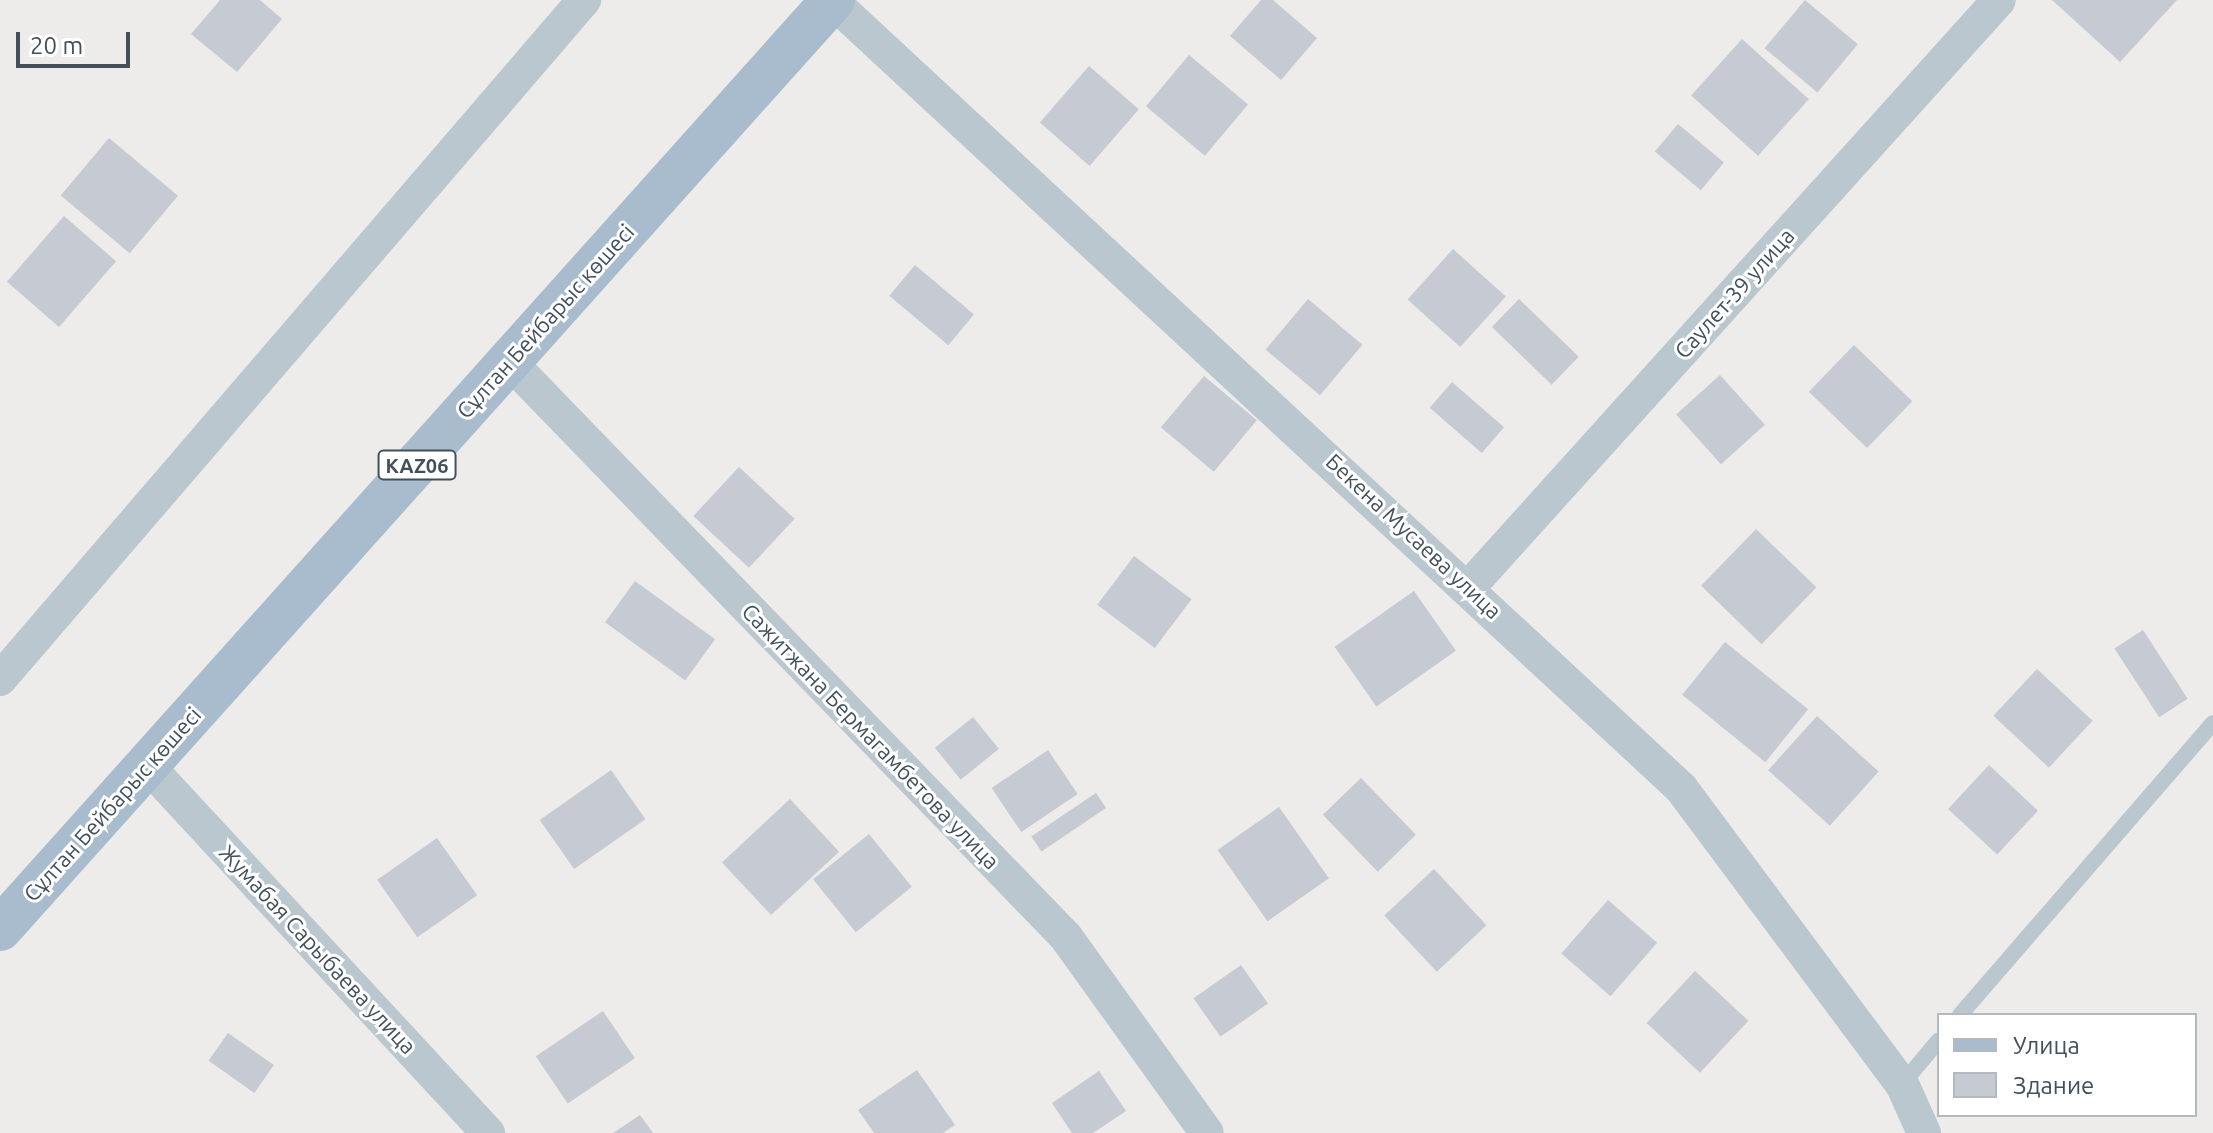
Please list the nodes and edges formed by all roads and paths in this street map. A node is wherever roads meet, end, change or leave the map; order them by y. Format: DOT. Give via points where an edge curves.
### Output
graph roads {
  1 [pos="584,0"];
  2 [pos="832,0"];
  3 [pos="1999,0"];
  4 [pos="509,361"];
  5 [pos="1470,586"];
  6 [pos="0,679"];
  7 [pos="2213,723"];
  8 [pos="147,765"];
  9 [pos="0,929"];
  10 [pos="1962,1013"];
  11 [pos="1937,1042"];
  12 [pos="1902,1084"];
  13 [pos="488,1133"];
  14 [pos="1207,1133"];
  15 [pos="1924,1133"];
  1 -- 6 [label="street"];
  2 -- 4 [label="main road, Сұлтан Бейбарыс көшесі / KAZ06"];
  2 -- 5 [label="street, Бекена Мусаева улица"];
  3 -- 5 [label="street, Саулет-39 улица"];
  4 -- 8 [label="main road, Сұлтан Бейбарыс көшесі / KAZ06"];
  4 -- 14 [label="street, Сажитжана Бермагамбетова улица" via="1066,937"];
  5 -- 12 [label="street, Бекена Мусаева улица" via="1681,788"];
  7 -- 10 [label="lane"];
  8 -- 9 [label="main road, Сұлтан Бейбарыс көшесі / KAZ06"];
  8 -- 13 [label="street, Жумабая Сарыбаева улица"];
  11 -- 12 [label="lane"];
  12 -- 15 [label="street, Бекена Мусаева улица"];
}
